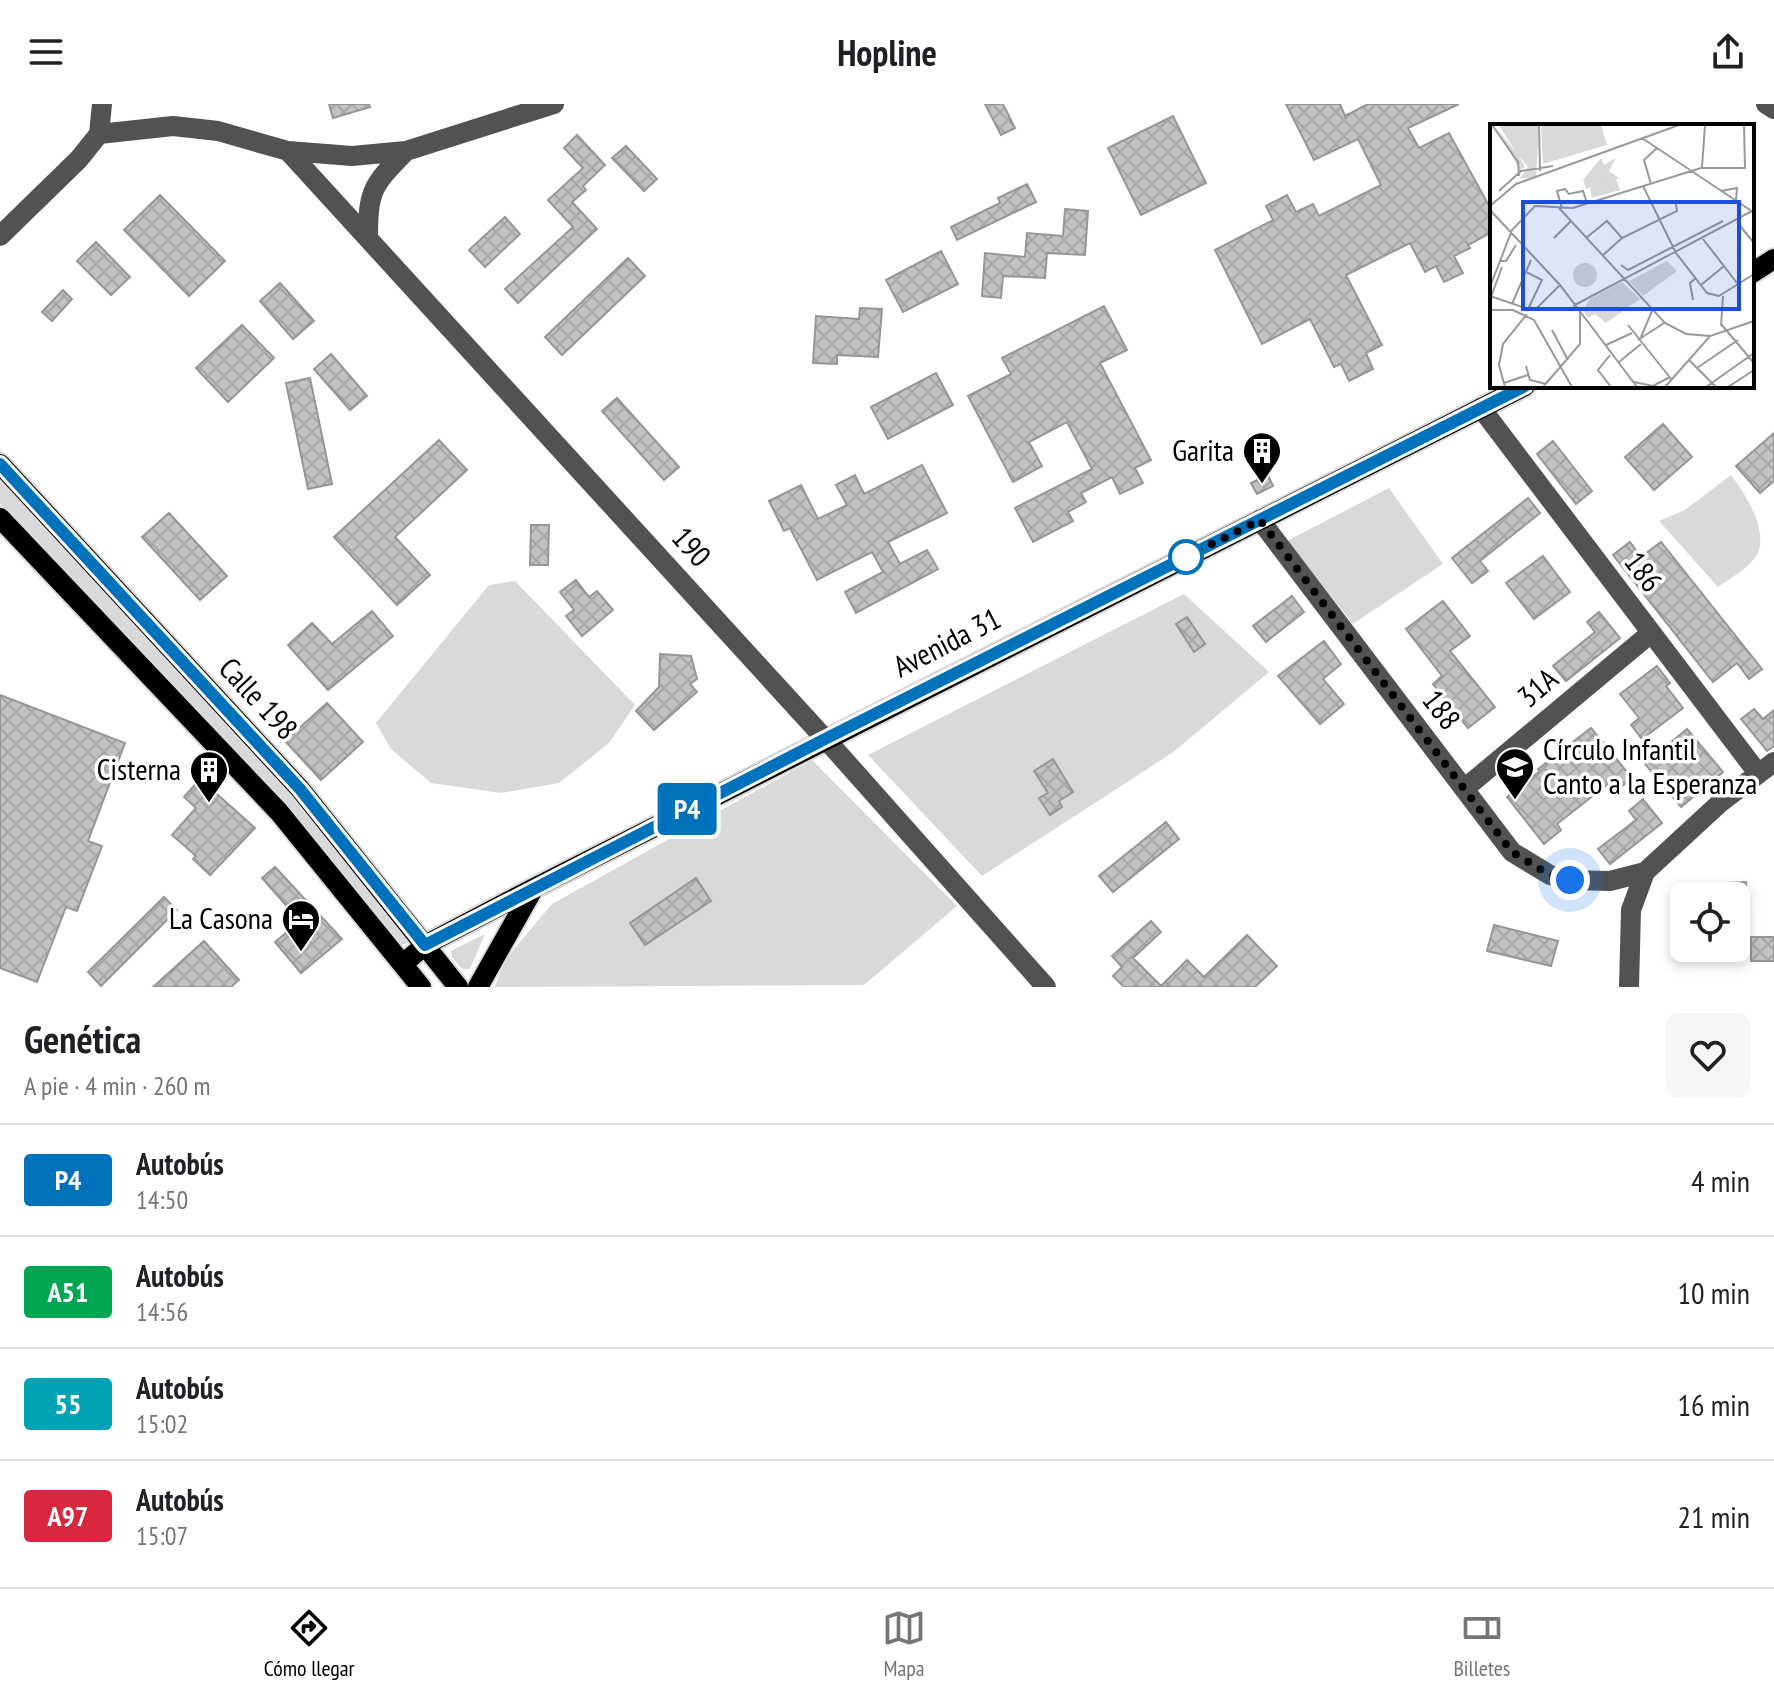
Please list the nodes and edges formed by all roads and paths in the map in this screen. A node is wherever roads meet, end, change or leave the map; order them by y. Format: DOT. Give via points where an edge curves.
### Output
graph roads {
  1 [pos="102,104"];
  2 [pos="554,104"];
  3 [pos="1766,104"];
  4 [pos="1774,109"];
  5 [pos="99,134"];
  6 [pos="288,151"];
  7 [pos="406,151"];
  8 [pos="0,236"];
  9 [pos="368,238"];
  10 [pos="1774,259"];
  11 [pos="1754,272"];
  12 [pos="1521,388"];
  13 [pos="1481,408"];
  14 [pos="0,464"];
  15 [pos="0,518"];
  16 [pos="1260,520"];
  17 [pos="1651,633"];
  18 [pos="825,739"];
  19 [pos="1766,767"];
  20 [pos="1464,789"];
  21 [pos="1645,872"];
  22 [pos="1610,881"];
  23 [pos="534,888"];
  24 [pos="1631,910"];
  25 [pos="425,945"];
  26 [pos="403,964"];
  27 [pos="421,987"];
  28 [pos="458,987"];
  29 [pos="478,987"];
  30 [pos="1046,987"];
  31 [pos="1629,987"];
  1 -- 5 [label="street"];
  2 -- 7 [label="street"];
  3 -- 4 [label="street"];
  5 -- 6 [label="street" via="178,126"];
  5 -- 8 [label="street"];
  6 -- 7 [label="street" via="352,156"];
  6 -- 9 [label="street, 190"];
  7 -- 9 [label="street" via="375,183"];
  9 -- 18 [label="street, 190"];
  10 -- 11 [label="main road"];
  12 -- 13 [label="main road, Avenida 31"];
  13 -- 16 [label="main road, Avenida 31"];
  13 -- 17 [label="street, 186"];
  14 -- 25 [label="main road, Calle 198" via="300,789"];
  15 -- 26 [label="main road, Calle 198" via="279,812"];
  16 -- 18 [label="main road, Avenida 31"];
  16 -- 20 [label="street, 188"];
  17 -- 19 [label="street, 186"];
  17 -- 20 [label="street, 31A"];
  18 -- 23 [label="main road, Avenida 31"];
  18 -- 30 [label="street, 190"];
  19 -- 21 [label="street"];
  20 -- 22 [label="street, 188" via="1512,852 1550,875"];
  21 -- 22 [label="street, 188"];
  21 -- 24 [label="street"];
  22 -- 24 [label="street"];
  23 -- 25 [label="main road, Avenida 31"];
  23 -- 29 [label="main road"];
  24 -- 31 [label="street"];
  25 -- 26 [label="main road, Avenida 31"];
  25 -- 28 [label="main road, Calle 198"];
  26 -- 27 [label="main road, Calle 198"];
}
